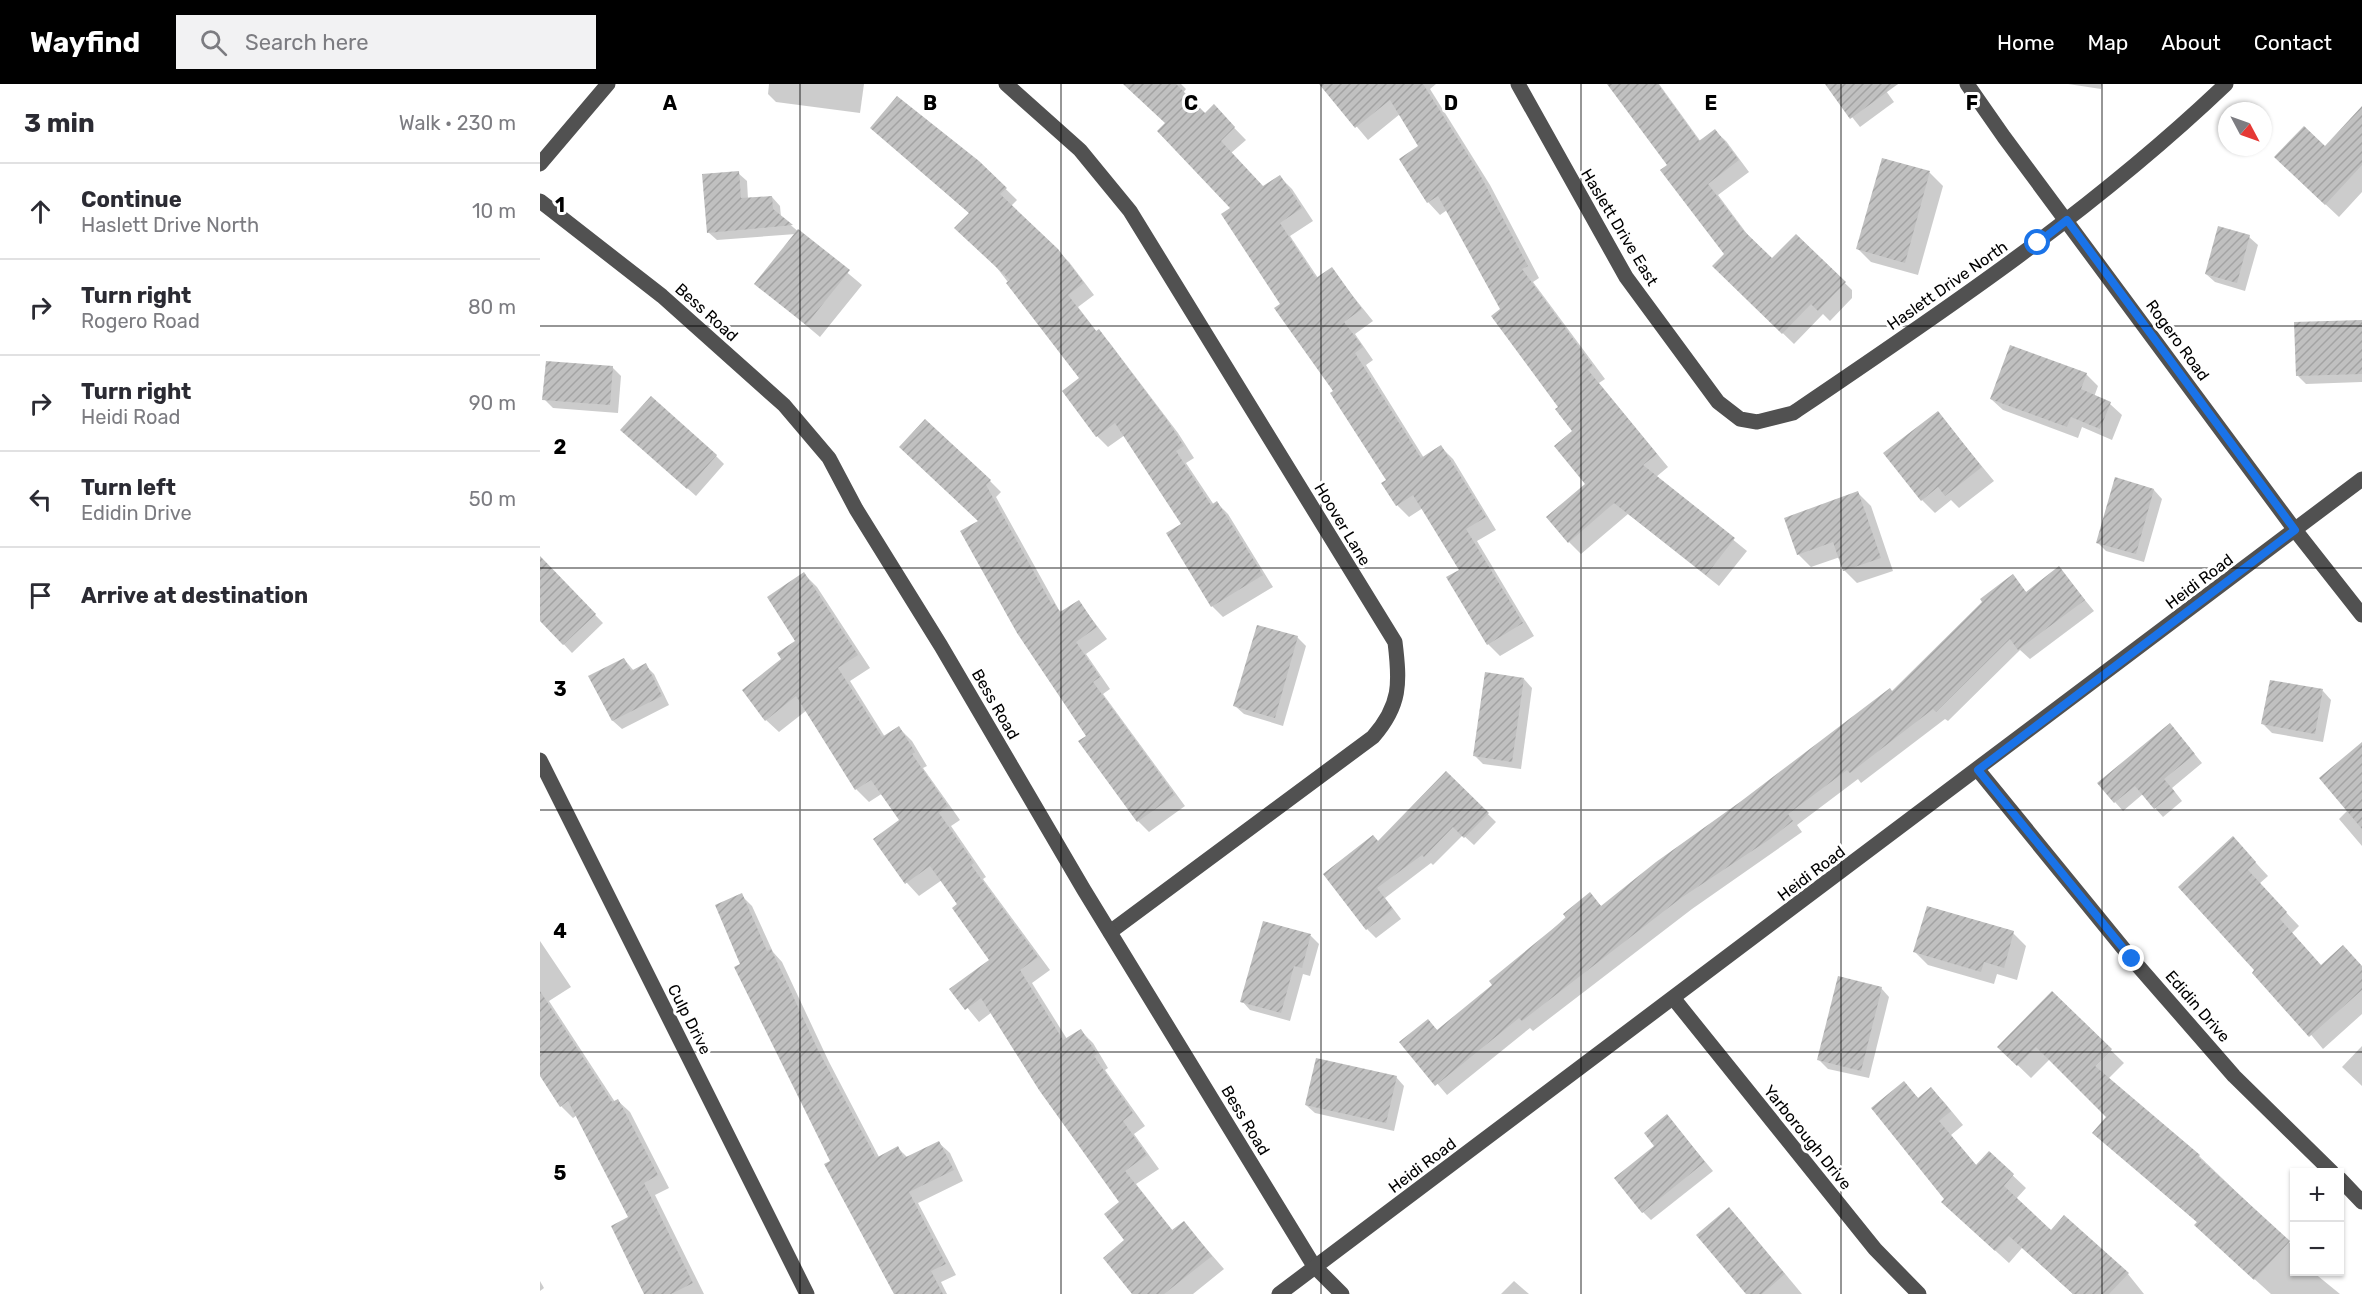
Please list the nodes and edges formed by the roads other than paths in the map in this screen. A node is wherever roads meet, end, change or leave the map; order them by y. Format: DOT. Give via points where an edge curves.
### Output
graph roads {
  1 [pos="608,84"];
  2 [pos="1006,84"];
  3 [pos="1518,84"];
  4 [pos="1967,84"];
  5 [pos="2226,84"];
  6 [pos="540,164"];
  7 [pos="540,201"];
  8 [pos="2067,220"];
  9 [pos="1757,422"];
  10 [pos="2362,479"];
  11 [pos="2295,530"];
  12 [pos="2362,615"];
  13 [pos="540,760"];
  14 [pos="1978,770"];
  15 [pos="1110,932"];
  16 [pos="1674,999"];
  17 [pos="2327,1168"];
  18 [pos="2344,1183"];
  19 [pos="2362,1202"];
  20 [pos="1314,1266"];
  21 [pos="807,1294"];
  22 [pos="1279,1294"];
  23 [pos="1342,1294"];
  24 [pos="1919,1294"];
  1 -- 6 [label="street"];
  2 -- 15 [label="street, Hoover Lane" via="1080,150 1130,211 1395,642 1399,674 1394,707 1373,737"];
  3 -- 9 [label="street, Haslett Drive East" via="1626,277 1718,402 1740,419"];
  4 -- 8 [label="street, Rogero Road"];
  5 -- 8 [label="street, Haslett Drive North" via="2176,132"];
  7 -- 15 [label="street, Bess Road" via="662,296 784,405 829,458"];
  8 -- 9 [label="street, Haslett Drive North" via="1940,314 1793,413"];
  8 -- 11 [label="street, Rogero Road"];
  10 -- 11 [label="street, Heidi Road"];
  11 -- 12 [label="street, Rogero Road"];
  11 -- 14 [label="street, Heidi Road"];
  13 -- 21 [label="street, Culp Drive"];
  14 -- 16 [label="street, Heidi Road"];
  14 -- 17 [label="street, Edidin Drive" via="2132,959 2234,1076"];
  15 -- 20 [label="street, Bess Road"];
  16 -- 20 [label="street, Heidi Road"];
  16 -- 24 [label="street, Yarborough Drive" via="1875,1249"];
  18 -- 19 [label="street"];
  20 -- 22 [label="street, Heidi Road"];
  20 -- 23 [label="street, Bess Road"];
}
